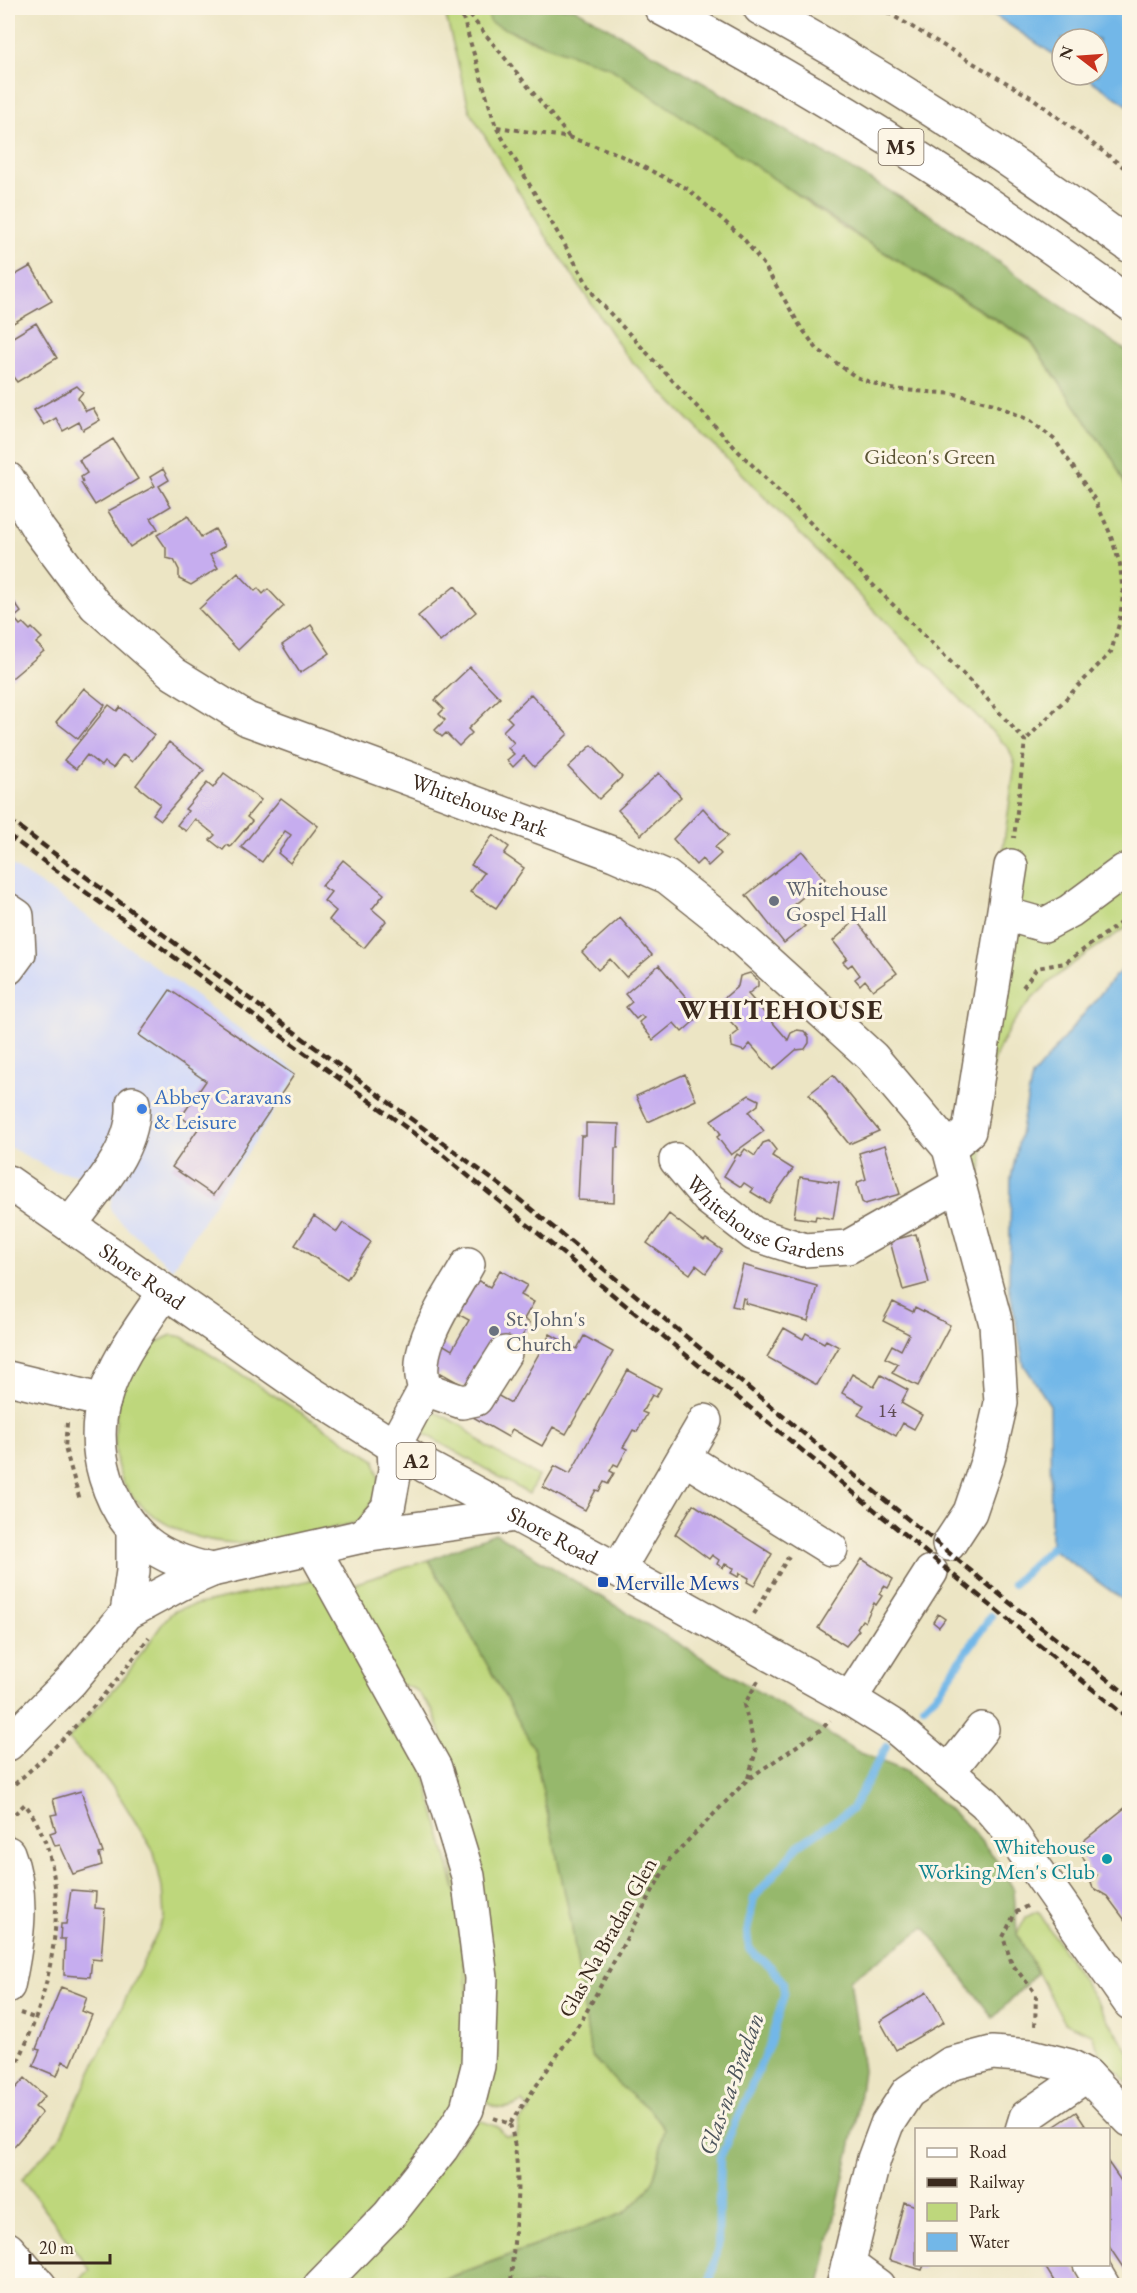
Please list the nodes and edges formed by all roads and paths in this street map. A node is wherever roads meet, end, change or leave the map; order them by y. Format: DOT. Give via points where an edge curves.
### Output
graph roads {
  1 [pos="462,8"];
  2 [pos="661,8"];
  3 [pos="760,8"];
  4 [pos="880,8"];
  5 [pos="496,127"];
  6 [pos="571,138"];
  7 [pos="1130,172"];
  8 [pos="1130,246"];
  9 [pos="1130,304"];
  10 [pos="8,479"];
  11 [pos="1025,741"];
  12 [pos="1011,866"];
  13 [pos="1124,871"];
  14 [pos="8,910"];
  15 [pos="1005,914"];
  16 [pos="1130,916"];
  17 [pos="8,968"];
  18 [pos="1020,991"];
  19 [pos="132,1103"];
  20 [pos="949,1148"];
  21 [pos="676,1160"];
  22 [pos="8,1182"];
  23 [pos="959,1184"];
  24 [pos="70,1225"];
  25 [pos="468,1264"];
  26 [pos="164,1293"];
  27 [pos="505,1353"];
  28 [pos="8,1378"];
  29 [pos="425,1389"];
  30 [pos="69,1394"];
  31 [pos="104,1401"];
  32 [pos="705,1421"];
  33 [pos="394,1446"];
  34 [pos="684,1458"];
  35 [pos="81,1502"];
  36 [pos="516,1515"];
  37 [pos="133,1529"];
  38 [pos="803,1532"];
  39 [pos="363,1536"];
  40 [pos="949,1544"];
  41 [pos="313,1548"];
  42 [pos="831,1549"];
  43 [pos="212,1570"];
  44 [pos="618,1570"];
  45 [pos="931,1572"];
  46 [pos="126,1613"];
  47 [pos="154,1629"];
  48 [pos="740,1638"];
  49 [pos="759,1679"];
  50 [pos="841,1708"];
  51 [pos="982,1729"];
  52 [pos="10,1736"];
  53 [pos="948,1772"];
  54 [pos="748,1779"];
  55 [pos="8,1790"];
  56 [pos="8,1853"];
  57 [pos="1029,1905"];
  58 [pos="8,1986"];
  59 [pos="1130,2003"];
  60 [pos="1031,2056"];
  61 [pos="1087,2075"];
  62 [pos="467,2109"];
  63 [pos="1130,2120"];
  64 [pos="510,2124"];
  65 [pos="1023,2128"];
  66 [pos="8,2248"];
  67 [pos="1091,2266"];
  68 [pos="845,2275"];
  69 [pos="40,2286"];
  70 [pos="320,2286"];
  71 [pos="512,2286"];
  72 [pos="878,2286"];
  73 [pos="1103,2286"];
  1 -- 5 [label="path"];
  1 -- 6 [label="path"];
  2 -- 9 [label="main road, M5" via="851,114 1023,227"];
  3 -- 8 [label="main road, M5" via="971,136"];
  4 -- 7 [label="path" via="1034,99"];
  5 -- 6 [label="path"];
  5 -- 11 [label="path" via="595,297 739,452 980,691"];
  6 -- 11 [label="path" via="613,152 688,189 743,238 817,349 856,377 890,389 955,394 994,404 1031,421 1055,440 1089,490 1109,531 1120,564 1123,595 1111,652"];
  10 -- 20 [label="main road, Whitehouse Park" via="39,530 95,605 174,674 247,719 614,854 666,878 728,926 872,1057"];
  11 -- 12 [label="path"];
  12 -- 15 [label="main road"];
  13 -- 15 [label="main road" via="1044,925"];
  14 -- 17 [label="main road" via="17,916 19,953"];
  15 -- 20 [label="main road" via="969,1131"];
  16 -- 18 [label="path" via="1065,963 1037,968"];
  19 -- 24 [label="main road" via="131,1132"];
  20 -- 23 [label="main road"];
  21 -- 23 [label="main road, Whitehouse Gardens" via="709,1199 754,1234 804,1250 848,1247"];
  22 -- 24 [label="main road, Shore Road / A2"];
  23 -- 40 [label="main road" via="996,1324 1001,1403 988,1460 970,1512"];
  24 -- 26 [label="main road, Shore Road / A2"];
  25 -- 29 [label="main road" via="421,1357 419,1374"];
  26 -- 31 [label="main road" via="122,1356"];
  26 -- 33 [label="main road, Shore Road / A2"];
  27 -- 29 [label="main road" via="476,1399 462,1402"];
  28 -- 30 [label="main road"];
  29 -- 33 [label="main road"];
  30 -- 31 [label="main road"];
  30 -- 35 [label="path" via="65,1448"];
  31 -- 37 [label="main road" via="99,1431 106,1481"];
  32 -- 34 [label="main road"];
  33 -- 36 [label="main road, Shore Road / A2"];
  33 -- 39 [label="main road" via="394,1483 388,1508"];
  34 -- 38 [label="main road"];
  34 -- 44 [label="main road"];
  36 -- 39 [label="main road"];
  36 -- 44 [label="main road, Shore Road / A2"];
  37 -- 43 [label="main road" via="165,1555"];
  37 -- 46 [label="main road" via="133,1571"];
  38 -- 42 [label="main road"];
  38 -- 48 [label="path"];
  39 -- 41 [label="main road"];
  41 -- 43 [label="main road"];
  41 -- 62 [label="main road" via="435,1768 468,1876 481,1978 478,2066"];
  43 -- 46 [label="main road"];
  44 -- 48 [label="main road, Shore Road / A2"];
  45 -- 50 [label="main road"];
  46 -- 52 [label="main road" via="71,1681"];
  47 -- 55 [label="path" via="88,1716"];
  48 -- 50 [label="main road, Shore Road / A2"];
  49 -- 54 [label="path, Glas Na Bradan Glen" via="744,1705 756,1751"];
  50 -- 53 [label="main road, Shore Road / A2" via="900,1732"];
  50 -- 54 [label="path, Glas Na Bradan Glen" via="822,1729"];
  51 -- 53 [label="main road"];
  53 -- 59 [label="main road, Shore Road / A2" via="985,1803 1011,1833"];
  54 -- 64 [label="path, Glas Na Bradan Glen" via="670,1859 583,2018"];
  56 -- 58 [label="main road" via="17,1901 17,1947"];
  57 -- 60 [label="path" via="1015,1913 1004,1937 1012,1964 1036,1994"];
  60 -- 61 [label="main road" via="1070,2066"];
  60 -- 68 [label="main road" via="992,2053 950,2064 908,2092 886,2124 880,2141"];
  61 -- 63 [label="main road"];
  61 -- 65 [label="main road" via="1026,2117"];
  62 -- 64 [label="path"];
  62 -- 70 [label="main road" via="389,2215"];
  64 -- 71 [label="path" via="515,2142 518,2214"];
  66 -- 69 [label="main road"];
  67 -- 73 [label="main road"];
  68 -- 72 [label="main road"];
}
